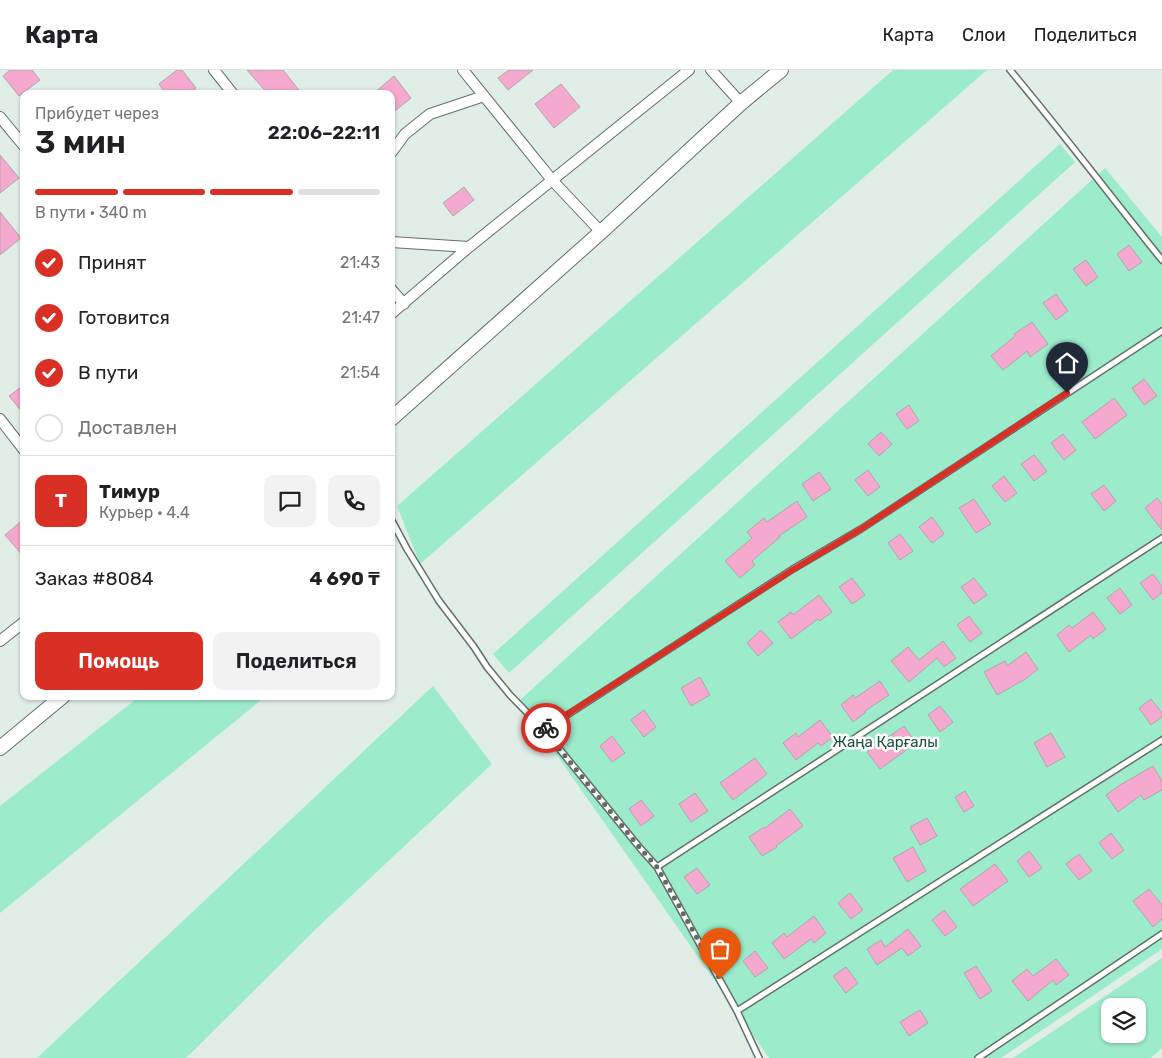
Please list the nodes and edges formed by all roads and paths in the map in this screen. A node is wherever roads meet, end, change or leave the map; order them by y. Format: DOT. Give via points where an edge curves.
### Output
graph roads {
  1 [pos="214,70"];
  2 [pos="463,70"];
  3 [pos="689,70"];
  4 [pos="711,70"];
  5 [pos="781,70"];
  6 [pos="1010,70"];
  7 [pos="230,90"];
  8 [pos="484,96"];
  9 [pos="741,103"];
  10 [pos="0,116"];
  11 [pos="20,141"];
  12 [pos="395,148"];
  13 [pos="552,180"];
  14 [pos="601,232"];
  15 [pos="395,243"];
  16 [pos="469,247"];
  17 [pos="1162,260"];
  18 [pos="395,294"];
  19 [pos="404,304"];
  20 [pos="395,311"];
  21 [pos="1162,331"];
  22 [pos="395,415"];
  23 [pos="0,420"];
  24 [pos="20,445"];
  25 [pos="395,526"];
  26 [pos="1162,538"];
  27 [pos="20,625"];
  28 [pos="0,641"];
  29 [pos="58,700"];
  30 [pos="544,730"];
  31 [pos="1162,740"];
  32 [pos="0,748"];
  33 [pos="657,867"];
  34 [pos="1162,934"];
  35 [pos="737,1011"];
  36 [pos="759,1058"];
  37 [pos="978,1058"];
  1 -- 7 [label="street"];
  2 -- 8 [label="street"];
  3 -- 13 [label="street"];
  4 -- 9 [label="street"];
  5 -- 9 [label="main road"];
  6 -- 17 [label="lane"];
  8 -- 12 [label="street" via="430,114 405,134"];
  8 -- 13 [label="street"];
  9 -- 14 [label="main road"];
  10 -- 11 [label="street"];
  13 -- 14 [label="street"];
  13 -- 16 [label="street"];
  14 -- 22 [label="main road"];
  15 -- 16 [label="street"];
  16 -- 19 [label="street"];
  18 -- 19 [label="street"];
  19 -- 20 [label="street"];
  21 -- 30 [label="lane" via="861,529"];
  23 -- 24 [label="street"];
  25 -- 30 [label="lane" via="439,601 487,667"];
  26 -- 33 [label="lane"];
  27 -- 28 [label="street"];
  29 -- 32 [label="main road"];
  30 -- 33 [label="lane"];
  31 -- 35 [label="lane"];
  33 -- 35 [label="lane"];
  34 -- 37 [label="lane"];
  35 -- 36 [label="lane"];
}
